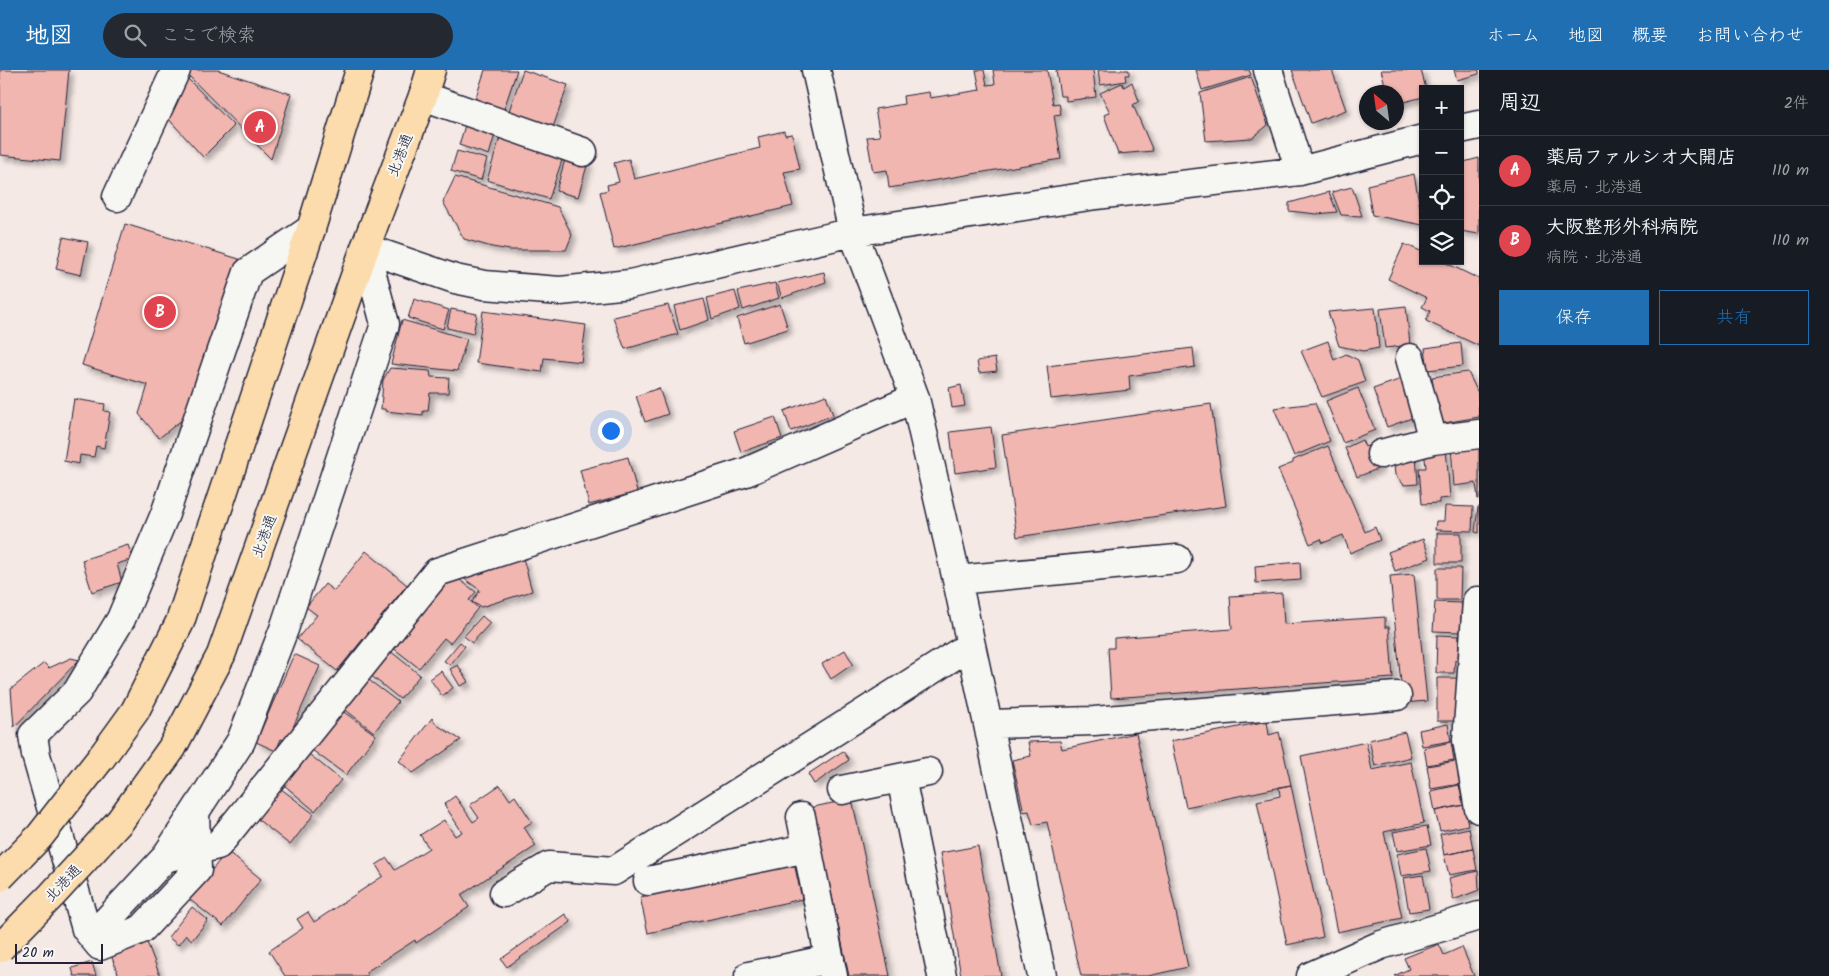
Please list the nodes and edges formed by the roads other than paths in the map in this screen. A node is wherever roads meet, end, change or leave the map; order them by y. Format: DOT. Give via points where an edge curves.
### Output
graph roads {
  1 [pos="176,70"];
  2 [pos="360,70"];
  3 [pos="431,70"];
  4 [pos="816,70"];
  5 [pos="1268,70"];
  6 [pos="423,96"];
  7 [pos="1479,124"];
  8 [pos="1464,128"];
  9 [pos="1419,140"];
  10 [pos="583,152"];
  11 [pos="1300,171"];
  12 [pos="118,197"];
  13 [pos="311,229"];
  14 [pos="853,232"];
  15 [pos="365,248"];
  16 [pos="1410,358"];
  17 [pos="915,398"];
  18 [pos="1479,434"];
  19 [pos="1433,440"];
  20 [pos="1381,454"];
  21 [pos="1177,559"];
  22 [pos="957,580"];
  23 [pos="1479,601"];
  24 [pos="971,645"];
  25 [pos="1397,696"];
  26 [pos="988,724"];
  27 [pos="928,772"];
  28 [pos="901,778"];
  29 [pos="842,790"];
  30 [pos="1479,809"];
  31 [pos="195,813"];
  32 [pos="800,818"];
  33 [pos="807,848"];
  34 [pos="196,850"];
  35 [pos="166,858"];
  36 [pos="0,876"];
  37 [pos="648,881"];
  38 [pos="504,893"];
  39 [pos="1479,916"];
  40 [pos="86,929"];
  41 [pos="0,948"];
  42 [pos="832,967"];
  43 [pos="749,976"];
  44 [pos="942,976"];
  45 [pos="1042,976"];
  46 [pos="1311,976"];
  1 -- 12 [label="street"];
  2 -- 13 [label="main road"];
  3 -- 6 [label="main road, 北港通"];
  4 -- 14 [label="street"];
  5 -- 11 [label="street"];
  6 -- 10 [label="street"];
  6 -- 15 [label="main road, 北港通"];
  7 -- 8 [label="street"];
  9 -- 11 [label="street"];
  11 -- 14 [label="street" via="1096,195"];
  13 -- 36 [label="main road, bridge" via="180,622 135,711 40,836"];
  13 -- 40 [label="street" via="248,272 166,514 121,619 77,692 32,735"];
  14 -- 15 [label="street" via="630,284 560,291 492,286 455,279"];
  14 -- 17 [label="street"];
  15 -- 31 [label="street" via="386,324 284,629 241,741"];
  15 -- 41 [label="main road, 北港通, bridge" via="221,655 172,748 120,821"];
  16 -- 19 [label="street"];
  17 -- 22 [label="street"];
  17 -- 34 [label="street" via="746,472 437,572 218,845"];
  18 -- 19 [label="street"];
  19 -- 20 [label="street"];
  21 -- 22 [label="street"];
  22 -- 24 [label="street"];
  23 -- 30 [label="street" via="1467,740"];
  24 -- 26 [label="street"];
  24 -- 38 [label="street" via="614,871 549,866"];
  25 -- 26 [label="street" via="1094,721"];
  26 -- 45 [label="street"];
  27 -- 28 [label="street"];
  28 -- 29 [label="street"];
  28 -- 44 [label="street"];
  31 -- 34 [label="street"];
  31 -- 35 [label="street"];
  32 -- 33 [label="street"];
  33 -- 37 [label="street"];
  33 -- 42 [label="street"];
  34 -- 35 [label="street"];
  34 -- 40 [label="street" via="197,870 142,929 100,946"];
  35 -- 40 [label="street" via="98,930"];
  39 -- 46 [label="street" via="1381,945"];
  42 -- 43 [label="street"];
}
